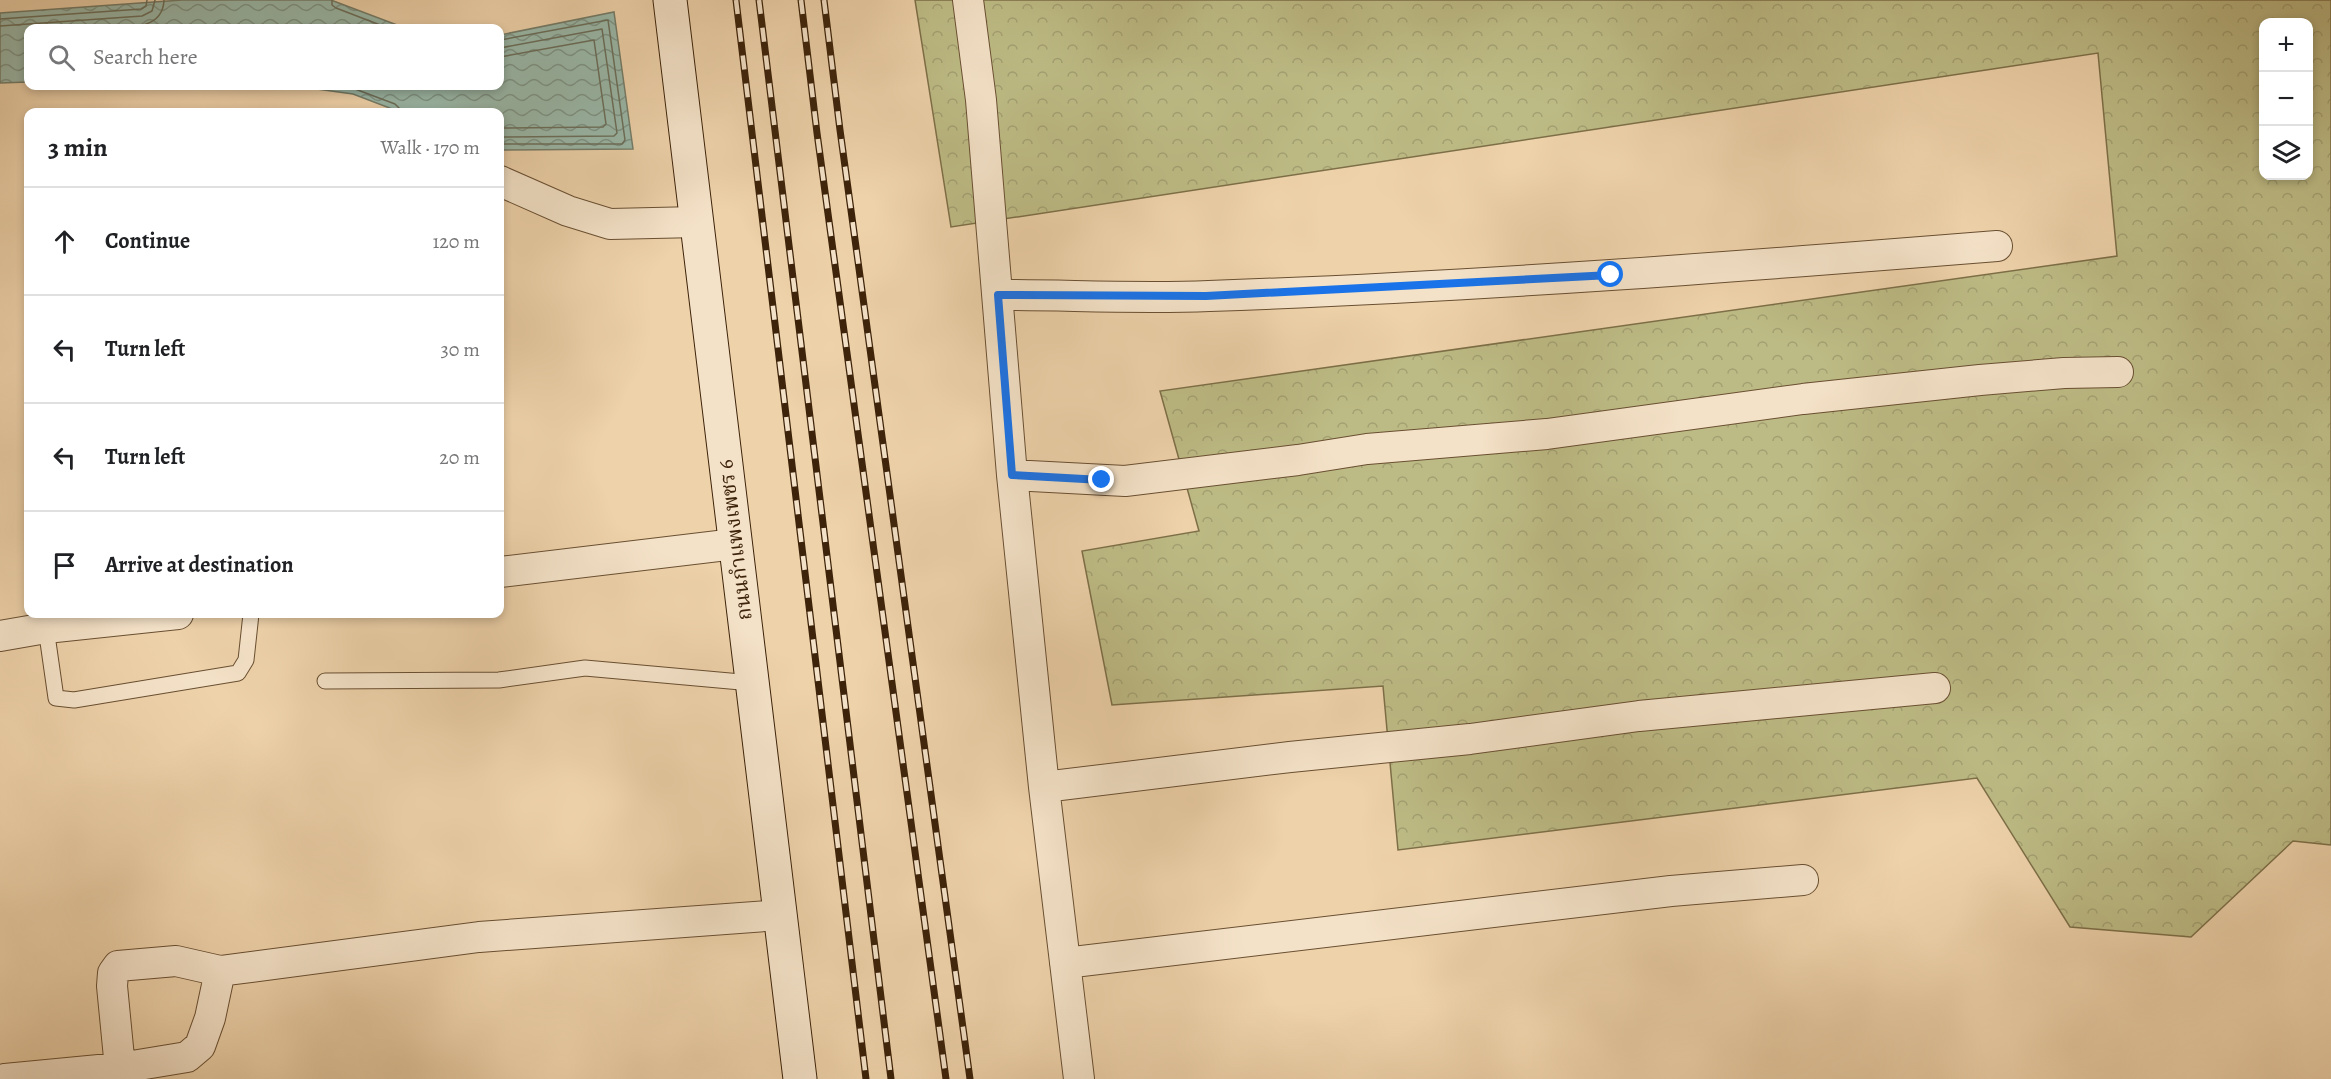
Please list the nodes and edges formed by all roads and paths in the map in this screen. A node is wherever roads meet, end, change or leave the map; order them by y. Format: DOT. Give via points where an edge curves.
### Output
graph roads {
  1 [pos="670,0"];
  2 [pos="968,0"];
  3 [pos="504,183"];
  4 [pos="697,222"];
  5 [pos="1996,246"];
  6 [pos="998,295"];
  7 [pos="2118,372"];
  8 [pos="1012,475"];
  9 [pos="735,544"];
  10 [pos="504,572"];
  11 [pos="140,618"];
  12 [pos="251,618"];
  13 [pos="46,628"];
  14 [pos="0,636"];
  15 [pos="325,681"];
  16 [pos="752,683"];
  17 [pos="1935,688"];
  18 [pos="1044,788"];
  19 [pos="1803,880"];
  20 [pos="780,915"];
  21 [pos="1065,963"];
  22 [pos="220,971"];
  23 [pos="120,1068"];
  24 [pos="4,1079"];
  25 [pos="800,1079"];
  26 [pos="1079,1079"];
  1 -- 4 [label="main road, ถนนกำแพงเพชร 6"];
  2 -- 6 [label="street"];
  3 -- 4 [label="street" via="568,211 610,224"];
  4 -- 9 [label="main road, ถนนกำแพงเพชร 6"];
  5 -- 6 [label="street" via="1394,288 1206,296"];
  6 -- 8 [label="street"];
  7 -- 8 [label="street" via="2001,378 1803,399 1559,432 1367,449 1125,481"];
  8 -- 18 [label="street"];
  9 -- 10 [label="street"];
  9 -- 16 [label="main road, ถนนกำแพงเพชร 6"];
  11 -- 13 [label="street"];
  12 -- 13 [label="lane" via="246,660 238,673 74,700 56,698"];
  13 -- 14 [label="street"];
  15 -- 16 [label="lane" via="499,680 585,668"];
  16 -- 20 [label="main road, ถนนกำแพงเพชร 6"];
  17 -- 18 [label="street" via="1639,716"];
  18 -- 21 [label="street"];
  19 -- 21 [label="street" via="1671,891"];
  20 -- 22 [label="street" via="479,937"];
  20 -- 25 [label="main road, ถนนกำแพงเพชร 6"];
  21 -- 26 [label="street"];
  22 -- 23 [label="street" via="200,1046 187,1057"];
  22 -- 23 [label="street" via="176,961 118,966 112,986"];
  23 -- 24 [label="street"];
}
